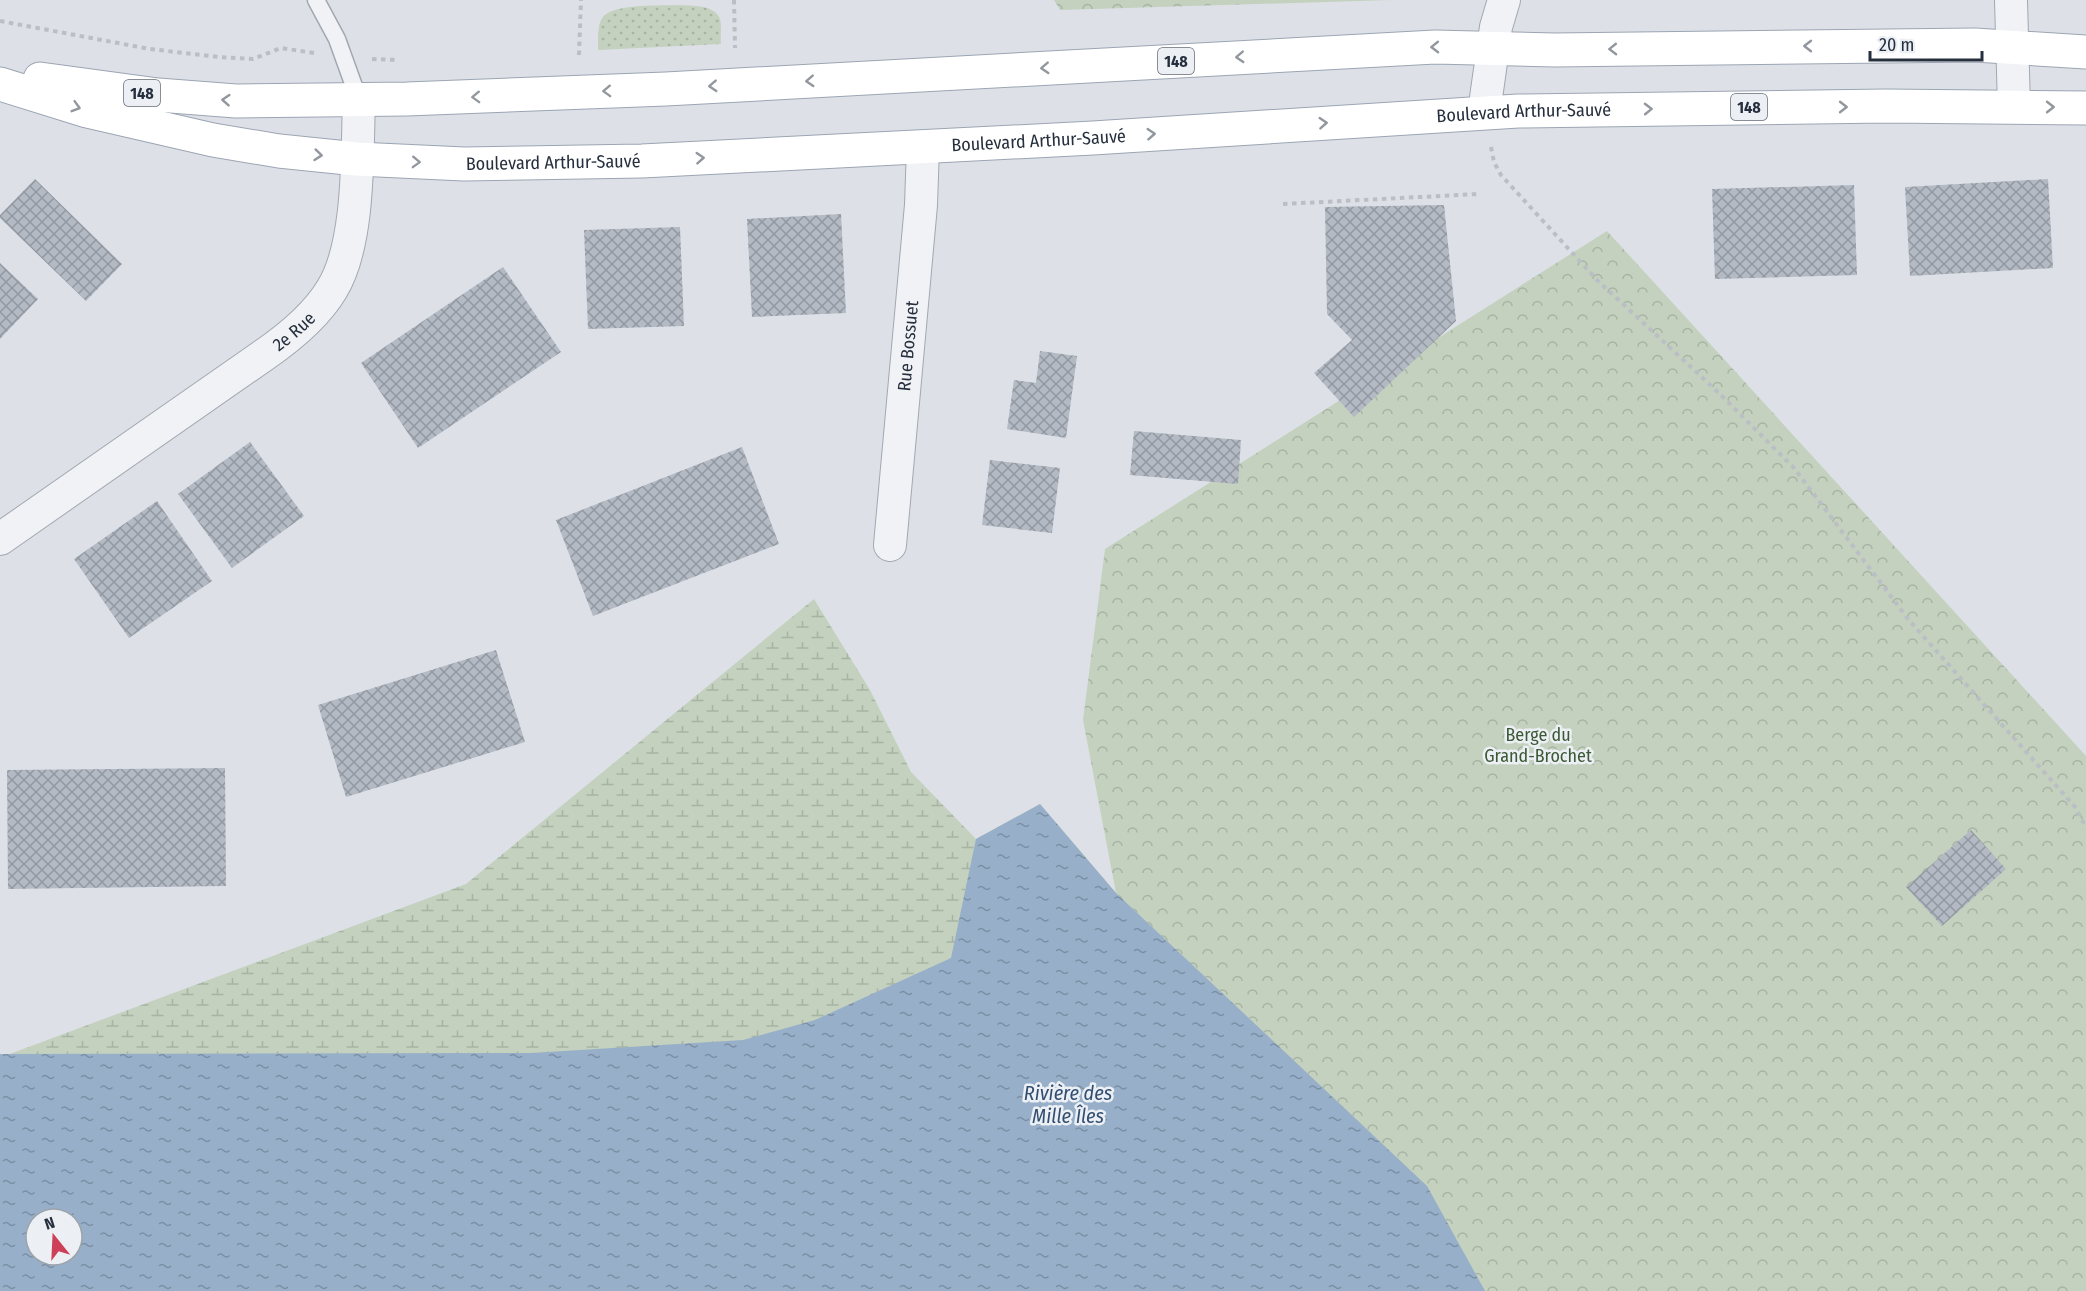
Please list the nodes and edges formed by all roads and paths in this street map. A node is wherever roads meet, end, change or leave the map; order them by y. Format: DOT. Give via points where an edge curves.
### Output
graph roads {
  1 [pos="316,0"];
  2 [pos="581,0"];
  3 [pos="734,0"];
  4 [pos="1504,0"];
  5 [pos="2011,0"];
  6 [pos="0,21"];
  7 [pos="1493,47"];
  8 [pos="735,48"];
  9 [pos="2013,48"];
  10 [pos="289,50"];
  11 [pos="2086,52"];
  12 [pos="579,55"];
  13 [pos="0,73"];
  14 [pos="0,84"];
  15 [pos="359,100"];
  16 [pos="2014,107"];
  17 [pos="2086,108"];
  18 [pos="1484,112"];
  19 [pos="923,147"];
  20 [pos="357,159"];
  21 [pos="1512,186"];
  22 [pos="1479,194"];
  23 [pos="1283,204"];
  24 [pos="0,539"];
  25 [pos="890,545"];
  26 [pos="2086,828"];
  1 -- 15 [label="lane, 2e Rue" via="337,39"];
  2 -- 12 [label="path"];
  3 -- 8 [label="path"];
  4 -- 7 [label="street"];
  5 -- 9 [label="street"];
  6 -- 10 [label="path" via="150,49 219,57 253,59 278,48"];
  9 -- 7 [label="main road, 148, one-way"];
  7 -- 15 [label="main road, 148, one-way" via="666,89"];
  7 -- 18 [label="street"];
  9 -- 11 [label="main road, 148"];
  9 -- 16 [label="street"];
  15 -- 13 [label="main road, 148, one-way" via="236,101 179,97"];
  14 -- 20 [label="main road, Boulevard Arthur-Sauvé / 148, one-way" via="87,111 213,140"];
  15 -- 20 [label="street, 2e Rue"];
  16 -- 17 [label="main road, Boulevard Arthur-Sauvé / 148, one-way"];
  18 -- 16 [label="main road, Boulevard Arthur-Sauvé / 148, one-way"];
  19 -- 18 [label="main road, Boulevard Arthur-Sauvé / 148, one-way"];
  20 -- 19 [label="main road, Boulevard Arthur-Sauvé / 148, one-way" via="534,164"];
  19 -- 25 [label="street, Rue Bossuet"];
  20 -- 24 [label="street, 2e Rue" via="346,256 321,306 264,356"];
  21 -- 26 [label="path" via="1597,280 1794,468 1908,619 2076,808"];
  22 -- 23 [label="path"];
}
